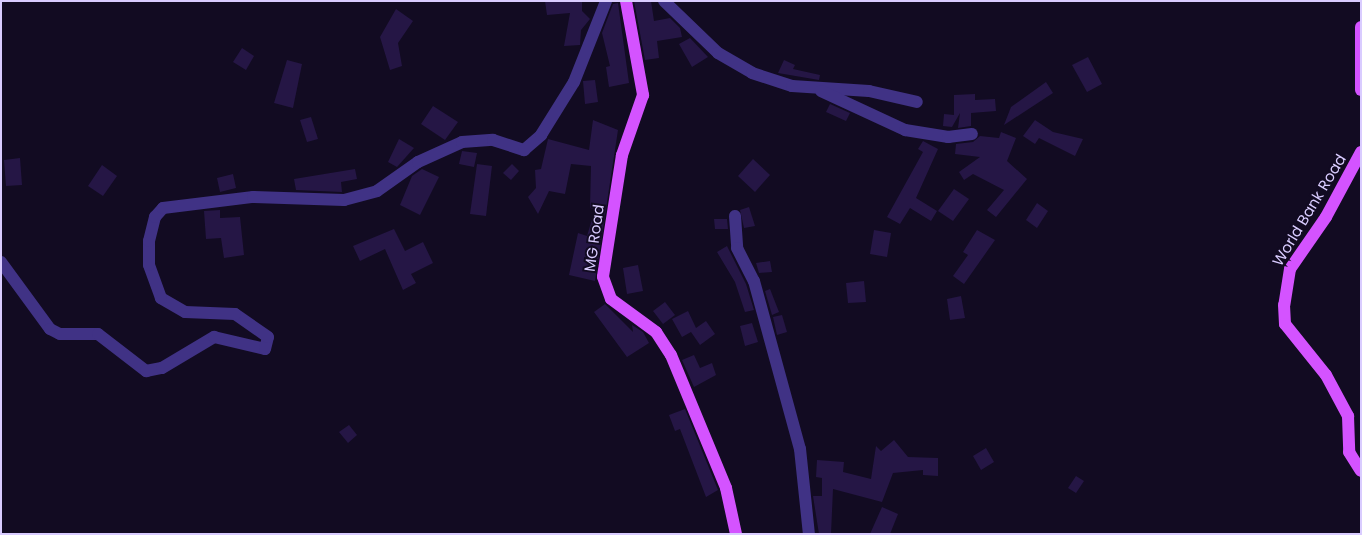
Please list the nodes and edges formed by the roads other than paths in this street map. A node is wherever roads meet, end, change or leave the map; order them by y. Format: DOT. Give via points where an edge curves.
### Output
graph roads {
  1 [pos="606,1"];
  2 [pos="626,1"];
  3 [pos="664,1"];
  4 [pos="1361,27"];
  5 [pos="816,89"];
  6 [pos="1361,90"];
  7 [pos="917,102"];
  8 [pos="972,134"];
  9 [pos="1361,152"];
  10 [pos="735,216"];
  11 [pos="1,262"];
  12 [pos="1361,471"];
  13 [pos="736,534"];
  14 [pos="809,534"];
  1 -- 11 [label="street" via="570,89 541,135 524,150 493,140 462,142 418,162 377,191 344,200 253,197 163,208 155,217 149,241 149,264 161,298 186,312 235,314 268,337 265,349 257,351 214,336 162,368 146,371 98,334 60,334 50,329"];
  2 -- 13 [label="main road, MG Road" via="642,95 622,155 603,276 611,298 656,332 672,355 726,488"];
  3 -- 5 [label="street" via="732,64 792,86"];
  4 -- 6 [label="main road"];
  5 -- 7 [label="street" via="869,92"];
  5 -- 8 [label="street" via="905,130 948,136"];
  9 -- 12 [label="main road, World Bank Road" via="1330,210 1290,269 1284,305 1285,324 1326,375 1348,416 1349,452"];
  10 -- 14 [label="street" via="737,248 754,281 800,448"];
}
